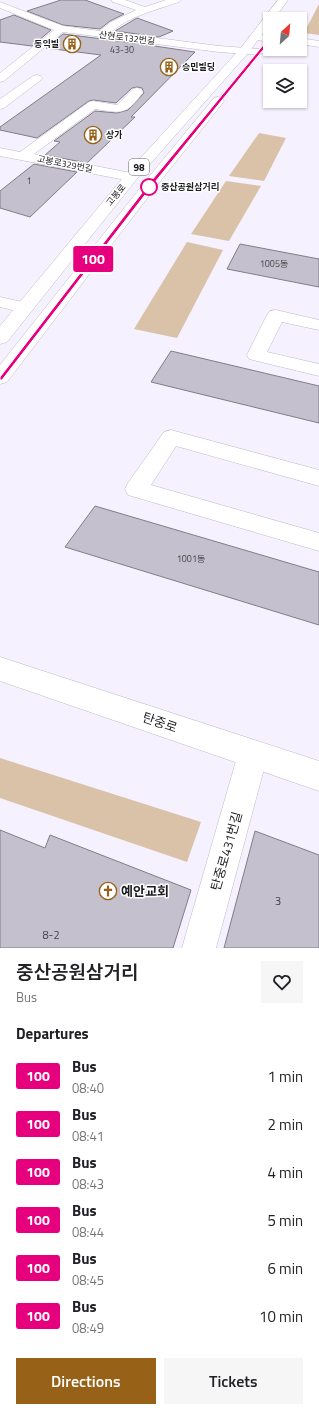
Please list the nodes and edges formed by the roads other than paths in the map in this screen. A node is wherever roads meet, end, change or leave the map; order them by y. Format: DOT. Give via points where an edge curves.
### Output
graph roads {
  1 [pos="116,0"];
  2 [pos="176,0"];
  3 [pos="283,0"];
  4 [pos="0,5"];
  5 [pos="145,10"];
  6 [pos="61,29"];
  7 [pos="103,34"];
  8 [pos="254,37"];
  9 [pos="263,38"];
  10 [pos="307,43"];
  11 [pos="263,44"];
  12 [pos="319,44"];
  13 [pos="252,52"];
  14 [pos="37,78"];
  15 [pos="0,79"];
  16 [pos="137,92"];
  17 [pos="0,105"];
  18 [pos="0,152"];
  19 [pos="23,156"];
  20 [pos="130,177"];
  21 [pos="0,302"];
  22 [pos="25,308"];
  23 [pos="319,324"];
  24 [pos="0,338"];
  25 [pos="319,370"];
  26 [pos="0,378"];
  27 [pos="319,478"];
  28 [pos="319,542"];
  29 [pos="0,668"];
  30 [pos="253,754"];
  31 [pos="319,776"];
  32 [pos="199,948"];
  1 -- 5 [label="main road"];
  2 -- 5 [label="main road"];
  3 -- 8 [label="main road, 고봉로 / 98"];
  4 -- 6 [label="main road, 산현로132번길"];
  5 -- 7 [label="main road" via="115,24"];
  6 -- 7 [label="main road, 산현로132번길"];
  6 -- 15 [label="main road"];
  7 -- 13 [label="main road, 산현로132번길"];
  8 -- 9 [label="main road"];
  8 -- 13 [label="main road, 고봉로 / 98"];
  10 -- 12 [label="main road"];
  11 -- 13 [label="main road, 고봉로 / 98"];
  13 -- 20 [label="main road, 고봉로 / 98"];
  13 -- 26 [label="main road, 고봉로 / 98"];
  14 -- 17 [label="main road"];
  16 -- 19 [label="main road" via="120,109 93,105"];
  18 -- 19 [label="main road, 고봉로329번길"];
  19 -- 20 [label="main road, 고봉로329번길"];
  20 -- 22 [label="main road, 고봉로 / 98"];
  21 -- 22 [label="main road"];
  22 -- 24 [label="main road, 고봉로 / 98"];
  23 -- 25 [label="main road" via="276,315 256,355"];
  27 -- 28 [label="main road" via="171,437 136,489"];
  29 -- 30 [label="main road, 탄중로"];
  30 -- 31 [label="main road, 탄중로"];
  30 -- 32 [label="main road, 탄중로431번길"];
}
